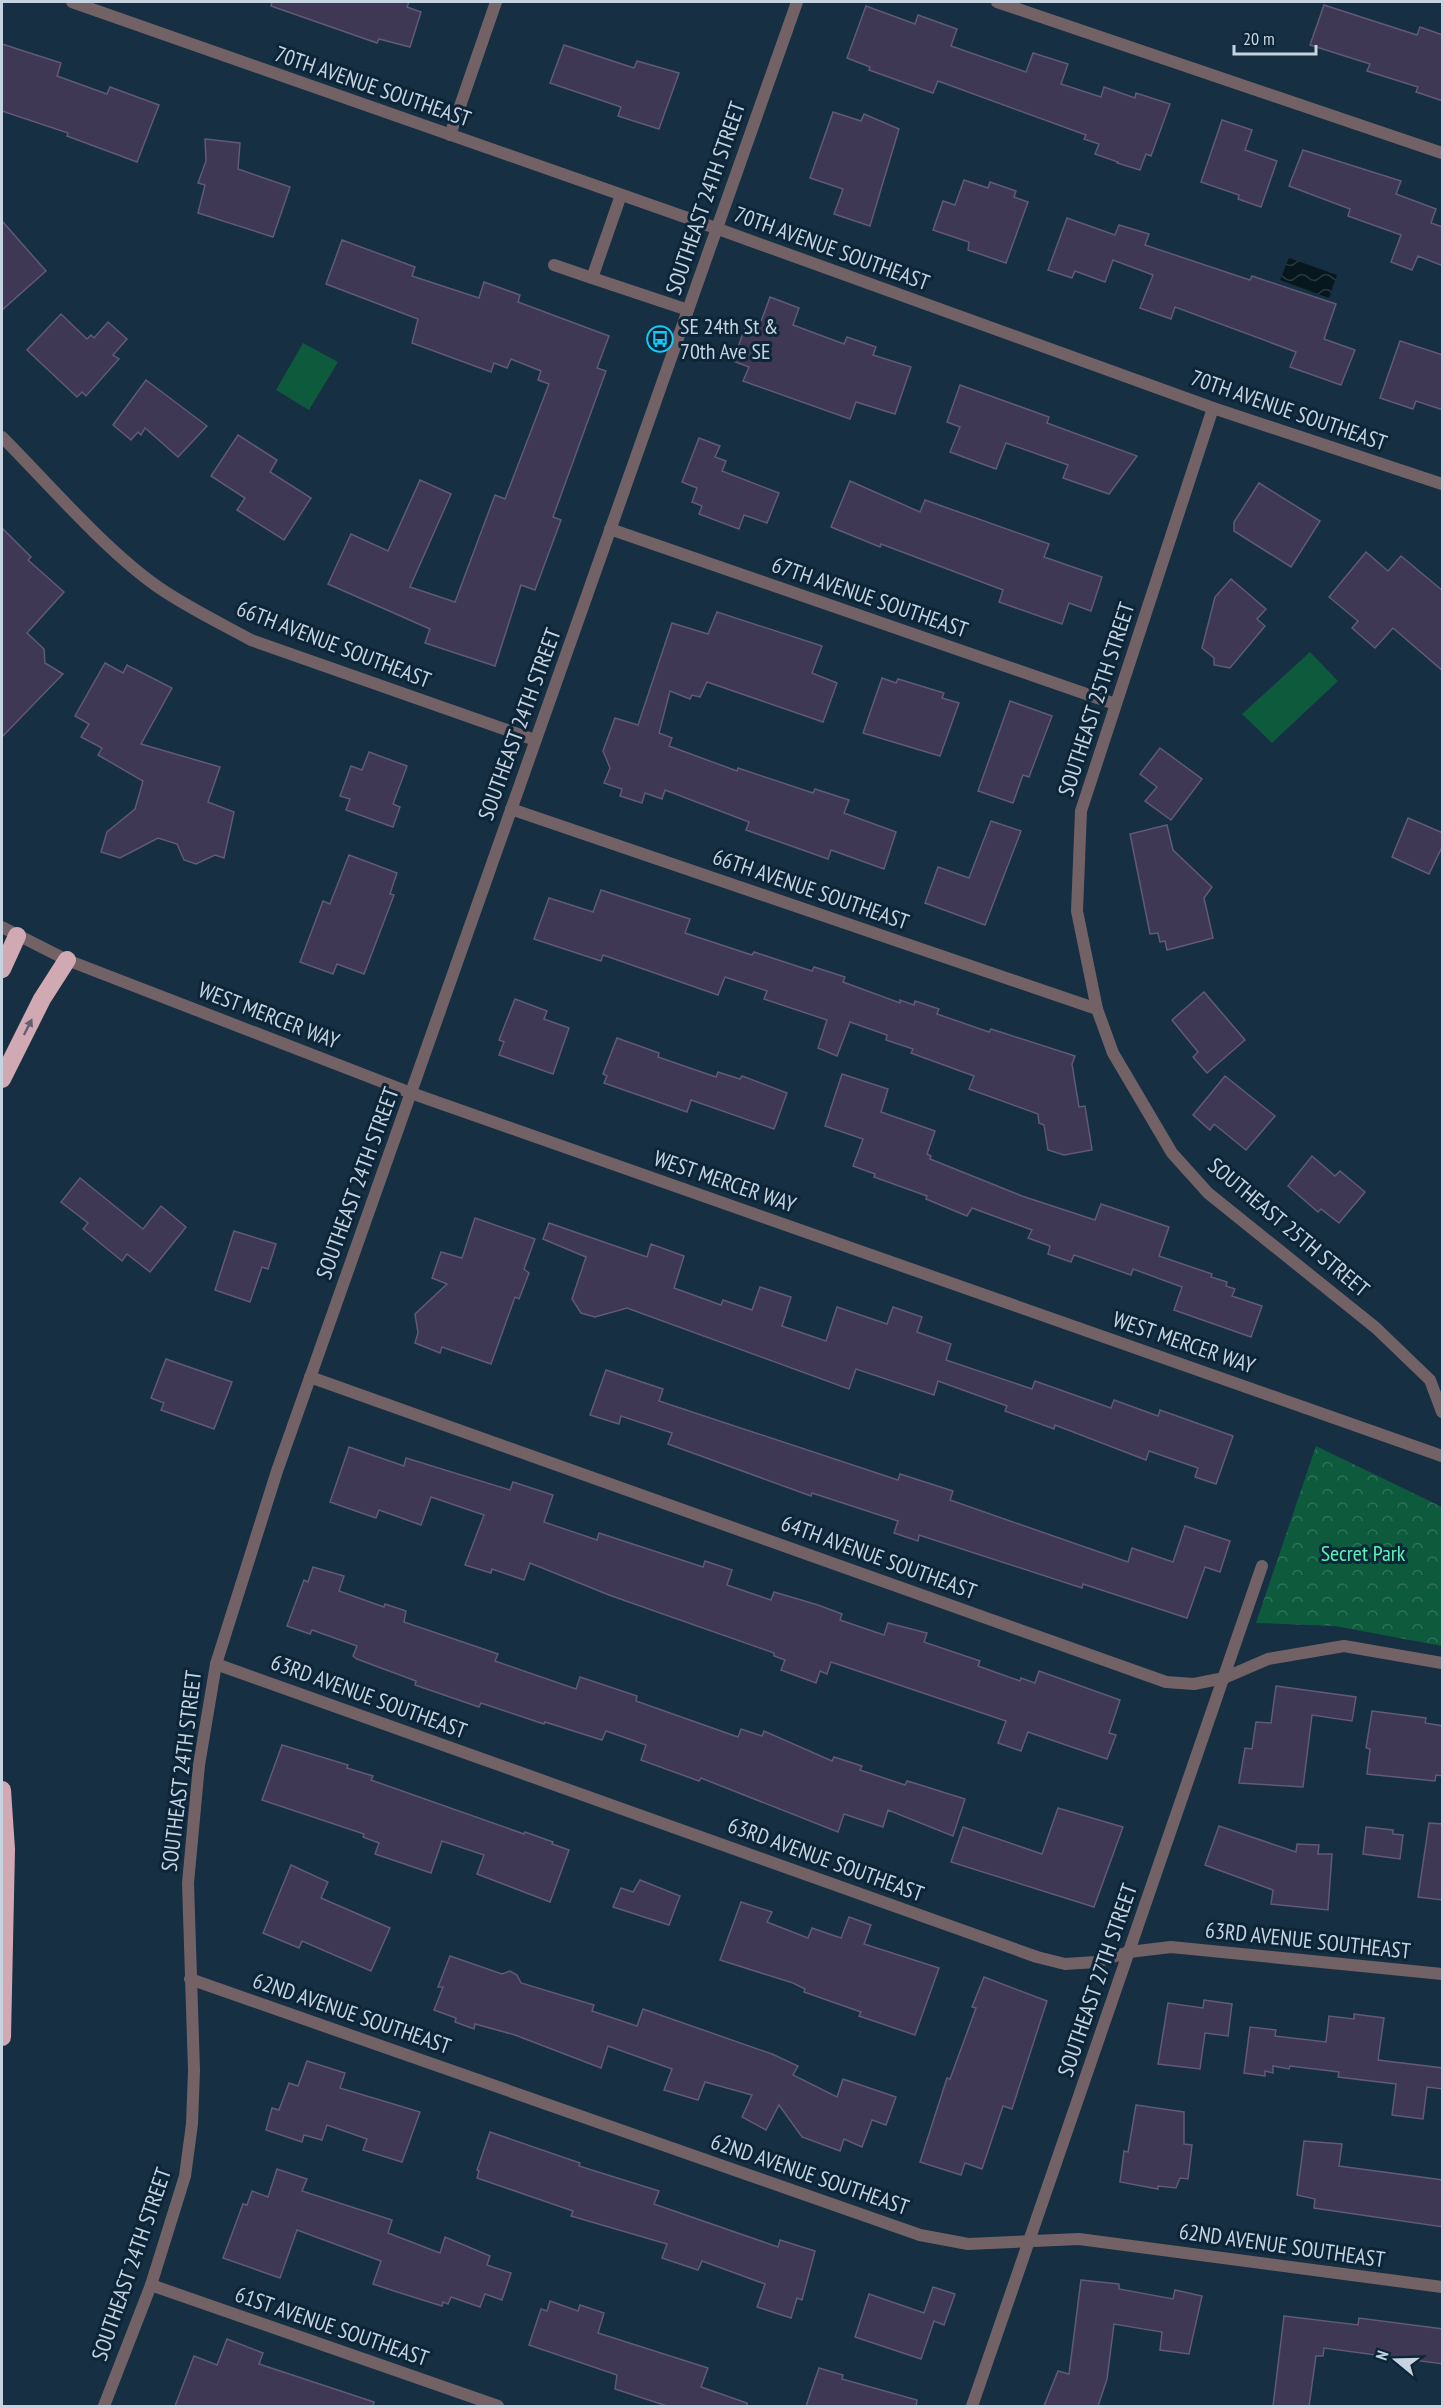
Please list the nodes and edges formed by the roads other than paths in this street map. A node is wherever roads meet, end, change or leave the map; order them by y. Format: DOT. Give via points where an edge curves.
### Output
graph roads {
  1 [pos="72,2"];
  2 [pos="496,2"];
  3 [pos="797,2"];
  4 [pos="997,2"];
  5 [pos="450,135"];
  6 [pos="1443,153"];
  7 [pos="621,195"];
  8 [pos="716,229"];
  9 [pos="554,265"];
  10 [pos="592,278"];
  11 [pos="688,310"];
  12 [pos="1213,408"];
  13 [pos="2,437"];
  14 [pos="1438,482"];
  15 [pos="1443,496"];
  16 [pos="610,529"];
  17 [pos="1115,704"];
  18 [pos="535,740"];
  19 [pos="511,809"];
  20 [pos="9,932"];
  21 [pos="67,960"];
  22 [pos="2,969"];
  23 [pos="1097,1009"];
  24 [pos="2,1079"];
  25 [pos="411,1093"];
  26 [pos="310,1377"];
  27 [pos="1443,1412"];
  28 [pos="1443,1456"];
  29 [pos="1262,1566"];
  30 [pos="1443,1663"];
  31 [pos="216,1664"];
  32 [pos="1224,1678"];
  33 [pos="2,1790"];
  34 [pos="1129,1952"];
  35 [pos="1443,1974"];
  36 [pos="190,1979"];
  37 [pos="2,2037"];
  38 [pos="1028,2242"];
  39 [pos="151,2285"];
  40 [pos="1443,2287"];
  41 [pos="104,2406"];
  42 [pos="498,2406"];
  43 [pos="972,2406"];
  1 -- 5 [label="street, 70TH AVENUE SOUTHEAST"];
  2 -- 5 [label="street"];
  3 -- 8 [label="street, SOUTHEAST 24TH STREET"];
  4 -- 6 [label="street"];
  5 -- 7 [label="street, 70TH AVENUE SOUTHEAST"];
  7 -- 8 [label="street, 70TH AVENUE SOUTHEAST"];
  7 -- 10 [label="street"];
  8 -- 11 [label="street, SOUTHEAST 24TH STREET"];
  8 -- 12 [label="street, 70TH AVENUE SOUTHEAST"];
  9 -- 10 [label="street"];
  10 -- 11 [label="street"];
  11 -- 16 [label="street, SOUTHEAST 24TH STREET"];
  12 -- 14 [label="street, 70TH AVENUE SOUTHEAST"];
  12 -- 17 [label="street, SOUTHEAST 25TH STREET"];
  13 -- 18 [label="street, 66TH AVENUE SOUTHEAST" via="158,587 212,619 250,640"];
  14 -- 15 [label="street"];
  16 -- 17 [label="street, 67TH AVENUE SOUTHEAST"];
  16 -- 18 [label="street, SOUTHEAST 24TH STREET"];
  17 -- 23 [label="street, SOUTHEAST 25TH STREET" via="1081,811 1077,911"];
  18 -- 19 [label="street, SOUTHEAST 24TH STREET"];
  19 -- 23 [label="street, 66TH AVENUE SOUTHEAST"];
  19 -- 25 [label="street, SOUTHEAST 24TH STREET"];
  20 -- 21 [label="street, WEST MERCER WAY"];
  20 -- 22 [label="highway"];
  24 -- 21 [label="highway, one-way" via="42,999"];
  21 -- 25 [label="street, WEST MERCER WAY"];
  23 -- 27 [label="street, SOUTHEAST 25TH STREET" via="1113,1053 1173,1153 1208,1193 1376,1328 1430,1380"];
  25 -- 26 [label="street, SOUTHEAST 24TH STREET"];
  25 -- 28 [label="street, WEST MERCER WAY"];
  26 -- 31 [label="street, SOUTHEAST 24TH STREET"];
  26 -- 32 [label="street, 64TH AVENUE SOUTHEAST" via="1166,1682 1194,1684"];
  29 -- 32 [label="street, SOUTHEAST 27TH STREET"];
  30 -- 32 [label="street, 64TH AVENUE SOUTHEAST" via="1344,1646 1268,1659"];
  31 -- 34 [label="street, 63RD AVENUE SOUTHEAST" via="1037,1957 1065,1964 1096,1962"];
  31 -- 36 [label="street, SOUTHEAST 24TH STREET" via="199,1765 188,1883"];
  32 -- 34 [label="street, SOUTHEAST 27TH STREET"];
  33 -- 37 [label="highway" via="6,1849"];
  34 -- 35 [label="street, 63RD AVENUE SOUTHEAST" via="1171,1947"];
  34 -- 38 [label="street, SOUTHEAST 27TH STREET"];
  36 -- 38 [label="street, 62ND AVENUE SOUTHEAST" via="920,2235 968,2244"];
  36 -- 39 [label="street, SOUTHEAST 24TH STREET" via="192,2124 185,2176"];
  38 -- 40 [label="street, 62ND AVENUE SOUTHEAST" via="1079,2239"];
  38 -- 43 [label="street, SOUTHEAST 27TH STREET"];
  39 -- 41 [label="street, SOUTHEAST 24TH STREET"];
  39 -- 42 [label="street, 61ST AVENUE SOUTHEAST"];
}
